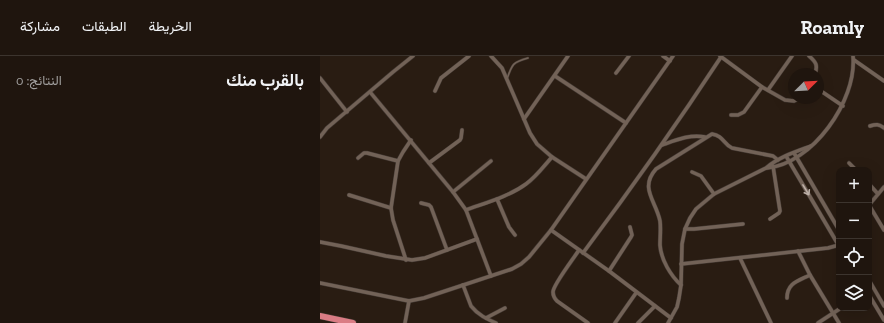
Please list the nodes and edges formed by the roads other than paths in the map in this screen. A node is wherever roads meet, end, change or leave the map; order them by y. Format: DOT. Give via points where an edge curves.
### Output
graph roads {
  1 [pos="413,56"];
  2 [pos="468,56"];
  3 [pos="490,56"];
  4 [pos="568,56"];
  5 [pos="629,56"];
  6 [pos="663,56"];
  7 [pos="673,56"];
  8 [pos="720,56"];
  9 [pos="792,56"];
  10 [pos="809,56"];
  11 [pos="528,58"];
  12 [pos="853,58"];
  13 [pos="670,61"];
  14 [pos="816,68"];
  15 [pos="616,73"];
  16 [pos="554,76"];
  17 [pos="320,78"];
  18 [pos="507,80"];
  19 [pos="884,81"];
  20 [pos="762,87"];
  21 [pos="768,90"];
  22 [pos="435,91"];
  23 [pos="370,92"];
  24 [pos="824,93"];
  25 [pos="788,100"];
  26 [pos="843,106"];
  27 [pos="347,112"];
  28 [pos="731,115"];
  29 [pos="524,119"];
  30 [pos="626,123"];
  31 [pos="870,126"];
  32 [pos="884,128"];
  33 [pos="462,130"];
  34 [pos="320,137"];
  35 [pos="705,137"];
  36 [pos="411,140"];
  37 [pos="661,146"];
  38 [pos="811,146"];
  39 [pos="794,152"];
  40 [pos="786,156"];
  41 [pos="552,157"];
  42 [pos="358,158"];
  43 [pos="797,158"];
  44 [pos="778,160"];
  45 [pos="398,161"];
  46 [pos="491,161"];
  47 [pos="789,162"];
  48 [pos="429,163"];
  49 [pos="772,163"];
  50 [pos="850,163"];
  51 [pos="853,167"];
  52 [pos="766,168"];
  53 [pos="774,168"];
  54 [pos="692,172"];
  55 [pos="586,179"];
  56 [pos="872,187"];
  57 [pos="884,187"];
  58 [pos="453,192"];
  59 [pos="714,194"];
  60 [pos="878,194"];
  61 [pos="349,195"];
  62 [pos="498,199"];
  63 [pos="421,203"];
  64 [pos="871,203"];
  65 [pos="391,208"];
  66 [pos="466,210"];
  67 [pos="872,210"];
  68 [pos="770,219"];
  69 [pos="743,224"];
  70 [pos="836,225"];
  71 [pos="630,227"];
  72 [pos="685,229"];
  73 [pos="551,230"];
  74 [pos="884,230"];
  75 [pos="515,235"];
  76 [pos="477,239"];
  77 [pos="836,241"];
  78 [pos="320,242"];
  79 [pos="836,247"];
  80 [pos="447,250"];
  81 [pos="579,250"];
  82 [pos="798,252"];
  83 [pos="583,253"];
  84 [pos="740,258"];
  85 [pos="406,260"];
  86 [pos="681,264"];
  87 [pos="609,271"];
  88 [pos="810,275"];
  89 [pos="492,276"];
  90 [pos="320,283"];
  91 [pos="463,285"];
  92 [pos="681,285"];
  93 [pos="872,285"];
  94 [pos="636,293"];
  95 [pos="787,298"];
  96 [pos="872,300"];
  97 [pos="409,301"];
  98 [pos="655,306"];
  99 [pos="884,306"];
  100 [pos="505,308"];
  101 [pos="837,311"];
  102 [pos="833,313"];
  103 [pos="320,316"];
  104 [pos="486,318"];
  105 [pos="671,318"];
  106 [pos="884,320"];
  107 [pos="353,323"];
  108 [pos="405,323"];
  109 [pos="496,323"];
  110 [pos="588,323"];
  111 [pos="615,323"];
  112 [pos="638,323"];
  113 [pos="668,323"];
  114 [pos="771,323"];
  115 [pos="818,323"];
  116 [pos="838,323"];
  1 -- 23 [label="street"];
  2 -- 22 [label="street" via="441,78"];
  3 -- 18 [label="street" via="502,68"];
  4 -- 16 [label="street"];
  5 -- 15 [label="street"];
  6 -- 13 [label="street"];
  7 -- 13 [label="street"];
  8 -- 20 [label="street"];
  8 -- 37 [label="street"];
  9 -- 21 [label="street"];
  10 -- 14 [label="street" via="814,60"];
  11 -- 18 [label="lane" via="513,64"];
  12 -- 19 [label="street"];
  12 -- 26 [label="street" via="853,71"];
  13 -- 30 [label="street"];
  16 -- 29 [label="street"];
  16 -- 30 [label="street"];
  17 -- 27 [label="street"];
  18 -- 29 [label="street"];
  20 -- 21 [label="street"];
  20 -- 28 [label="street" via="744,112"];
  21 -- 25 [label="street"];
  23 -- 27 [label="street"];
  23 -- 36 [label="street"];
  24 -- 26 [label="street"];
  26 -- 38 [label="street" via="826,131"];
  27 -- 34 [label="street"];
  29 -- 41 [label="street" via="533,139"];
  30 -- 55 [label="street"];
  31 -- 32 [label="street" via="876,124"];
  33 -- 48 [label="street" via="460,140"];
  35 -- 37 [label="street" via="681,138"];
  35 -- 44 [label="street" via="712,134 732,148 773,156"];
  35 -- 92 [label="street" via="656,169 648,182 650,196 660,220 661,252 672,276"];
  36 -- 45 [label="street"];
  36 -- 48 [label="street"];
  37 -- 83 [label="street"];
  38 -- 39 [label="street"];
  38 -- 43 [label="street"];
  39 -- 40 [label="street"];
  39 -- 43 [label="street"];
  40 -- 44 [label="street"];
  40 -- 47 [label="street"];
  41 -- 55 [label="street"];
  41 -- 62 [label="street" via="523,187"];
  42 -- 45 [label="street" via="367,153"];
  43 -- 47 [label="street"];
  43 -- 70 [label="street"];
  44 -- 49 [label="street"];
  45 -- 65 [label="street"];
  46 -- 58 [label="street"];
  47 -- 53 [label="street"];
  47 -- 77 [label="street, one-way"];
  48 -- 58 [label="street"];
  49 -- 52 [label="street"];
  49 -- 53 [label="street"];
  50 -- 51 [label="street"];
  52 -- 53 [label="street"];
  52 -- 59 [label="street"];
  53 -- 68 [label="street" via="780,211"];
  54 -- 59 [label="street" via="701,176"];
  55 -- 73 [label="street"];
  56 -- 60 [label="street"];
  57 -- 60 [label="street"];
  58 -- 66 [label="street"];
  59 -- 72 [label="street" via="696,209"];
  60 -- 64 [label="street"];
  61 -- 65 [label="street"];
  62 -- 66 [label="street"];
  62 -- 75 [label="street" via="509,227"];
  63 -- 80 [label="street" via="431,207"];
  65 -- 85 [label="street"];
  66 -- 76 [label="street"];
  67 -- 74 [label="street"];
  69 -- 72 [label="street"];
  71 -- 87 [label="street" via="632,235"];
  72 -- 86 [label="street"];
  73 -- 81 [label="street"];
  73 -- 89 [label="street" via="521,264"];
  76 -- 80 [label="street"];
  76 -- 89 [label="street"];
  78 -- 85 [label="street"];
  79 -- 82 [label="street"];
  80 -- 85 [label="street" via="418,260"];
  81 -- 83 [label="street"];
  81 -- 110 [label="street" via="553,292 557,302"];
  82 -- 84 [label="street"];
  82 -- 88 [label="street"];
  83 -- 87 [label="street"];
  84 -- 86 [label="street"];
  84 -- 114 [label="street"];
  86 -- 92 [label="street"];
  87 -- 94 [label="street"];
  88 -- 95 [label="street" via="790,286"];
  88 -- 102 [label="street"];
  89 -- 91 [label="street"];
  90 -- 97 [label="street"];
  91 -- 97 [label="street"];
  91 -- 104 [label="street" via="471,306"];
  92 -- 105 [label="street"];
  93 -- 99 [label="street"];
  94 -- 98 [label="street"];
  94 -- 111 [label="street"];
  96 -- 106 [label="street"];
  97 -- 108 [label="street"];
  98 -- 105 [label="street"];
  98 -- 112 [label="street"];
  100 -- 104 [label="street"];
  101 -- 102 [label="street"];
  102 -- 115 [label="street"];
  102 -- 116 [label="street"];
  103 -- 107 [label="highway"];
  104 -- 109 [label="street"];
  105 -- 113 [label="street"];
}
